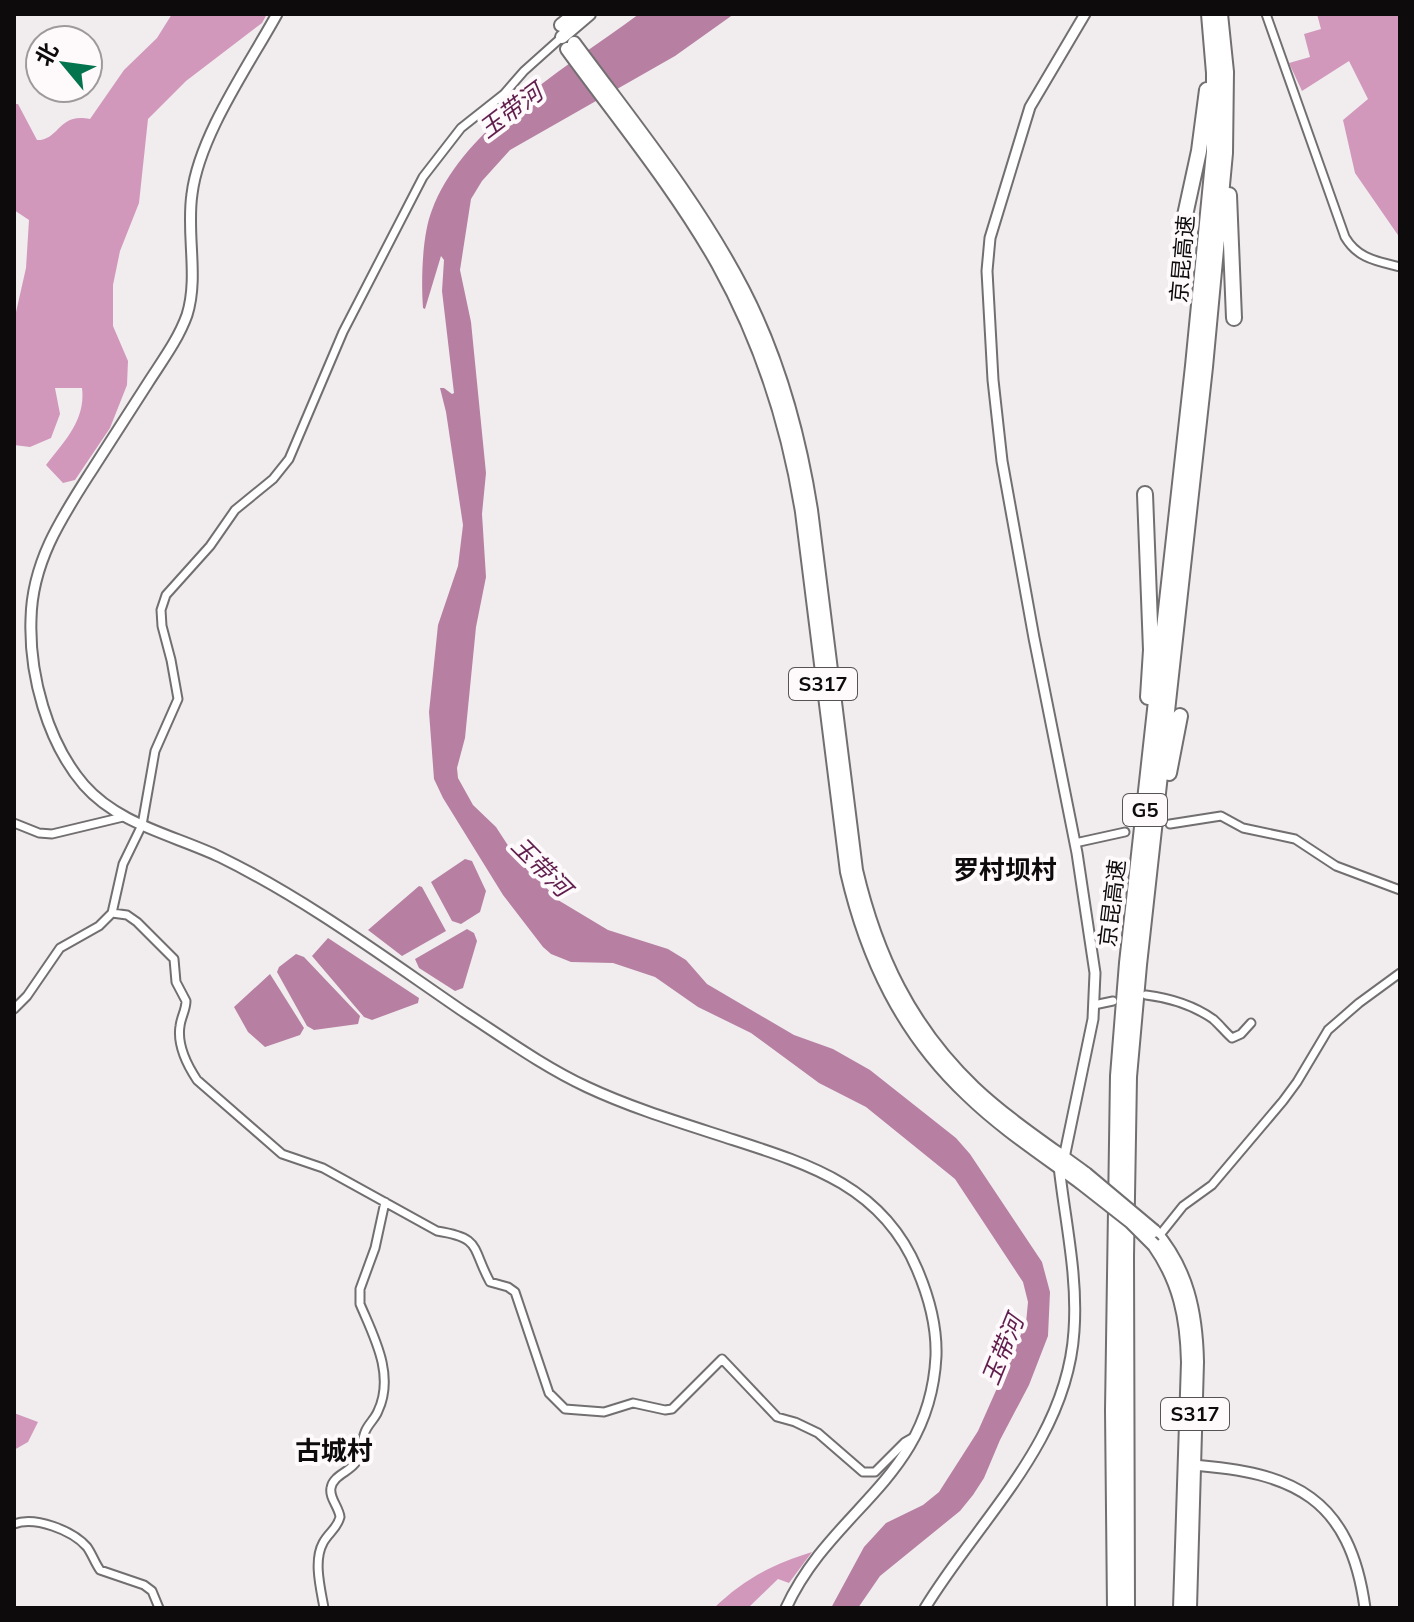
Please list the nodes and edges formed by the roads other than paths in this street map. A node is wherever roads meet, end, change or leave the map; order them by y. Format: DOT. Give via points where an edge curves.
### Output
graph roads {
  1 [pos="277,14"];
  2 [pos="575,14"];
  3 [pos="589,14"];
  4 [pos="1085,14"];
  5 [pos="1208,14"];
  6 [pos="1220,14"];
  7 [pos="1266,14"];
  8 [pos="565,34"];
  9 [pos="1226,146"];
  10 [pos="1184,220"];
  11 [pos="1400,267"];
  12 [pos="1234,318"];
  13 [pos="1145,494"];
  14 [pos="1180,716"];
  15 [pos="123,817"];
  16 [pos="14,823"];
  17 [pos="1170,824"];
  18 [pos="142,825"];
  19 [pos="1125,832"];
  20 [pos="1075,843"];
  21 [pos="1140,858"];
  22 [pos="1400,890"];
  23 [pos="1145,912"];
  24 [pos="112,913"];
  25 [pos="1400,973"];
  26 [pos="1146,995"];
  27 [pos="1113,1001"];
  28 [pos="1094,1005"];
  29 [pos="14,1009"];
  30 [pos="1251,1023"];
  31 [pos="1061,1162"];
  32 [pos="385,1202"];
  33 [pos="1156,1237"];
  34 [pos="916,1436"];
  35 [pos="1188,1465"];
  36 [pos="14,1524"];
  37 [pos="159,1608"];
  38 [pos="324,1608"];
  39 [pos="786,1608"];
  40 [pos="925,1608"];
  41 [pos="1115,1608"];
  42 [pos="1127,1608"];
  43 [pos="1180,1608"];
  44 [pos="1190,1608"];
  45 [pos="1365,1608"];
  1 -- 15 [label="street" via="196,169 189,213 191,296 183,325 55,529 33,594 34,663 57,740 85,786"];
  2 -- 8 [label="main road"];
  3 -- 8 [label="main road"];
  4 -- 20 [label="street" via="1030,107 990,238 987,271 1002,461"];
  5 -- 10 [label="highway" via="1207,98"];
  5 -- 21 [label="highway, 京昆高速 / G5" via="1214,152"];
  6 -- 9 [label="highway, 京昆高速 / G5"];
  7 -- 11 [label="street" via="1345,237 1361,255"];
  8 -- 18 [label="street" via="461,128 423,177 343,332 289,459 235,510 166,595 162,626 178,699 155,751"];
  8 -- 31 [label="main road, S317" via="683,192 737,280 771,354 806,479 852,848 882,958 914,1017 954,1068"];
  9 -- 12 [label="highway"];
  9 -- 23 [label="highway, 京昆高速 / G5"];
  13 -- 21 [label="highway" via="1151,650"];
  14 -- 23 [label="highway"];
  15 -- 16 [label="street" via="52,834"];
  15 -- 18 [label="street"];
  17 -- 22 [label="street" via="1221,816 1243,828 1295,839 1342,869"];
  18 -- 24 [label="street" via="123,864"];
  18 -- 34 [label="street" via="220,857 281,891 579,1083 806,1165 869,1203 906,1245 932,1313 934,1370"];
  19 -- 20 [label="street"];
  20 -- 28 [label="street" via="1095,973"];
  21 -- 41 [label="highway, 京昆高速 / G5" via="1116,1117"];
  23 -- 42 [label="highway, 京昆高速 / G5" via="1127,1118"];
  24 -- 29 [label="street" via="60,948"];
  24 -- 32 [label="street" via="137,922 175,962 176,982 186,1001 180,1043 197,1080 282,1154 323,1168"];
  25 -- 33 [label="street" via="1328,1030 1283,1101 1212,1185 1183,1206"];
  26 -- 30 [label="street" via="1189,1006 1232,1038"];
  27 -- 28 [label="street"];
  28 -- 31 [label="street"];
  31 -- 33 [label="main road, S317, bridge"];
  31 -- 40 [label="street" via="1075,1306 1062,1391 1017,1479"];
  32 -- 34 [label="street" via="437,1231 467,1238 490,1282 515,1292 549,1393 565,1409 604,1412 633,1403 672,1409 722,1359 777,1417 818,1433 867,1473 875,1472"];
  32 -- 38 [label="street" via="359,1294 384,1361 381,1401 357,1460 331,1487 340,1517 320,1551"];
  33 -- 35 [label="main road, S317" via="1186,1323"];
  34 -- 39 [label="street" via="886,1482 817,1556"];
  35 -- 43 [label="main road, S317"];
  35 -- 44 [label="main road, S317"];
  35 -- 45 [label="street" via="1254,1472 1291,1485 1314,1501 1351,1551"];
  36 -- 37 [label="street" via="39,1521 80,1541 100,1570 144,1585"];
}
